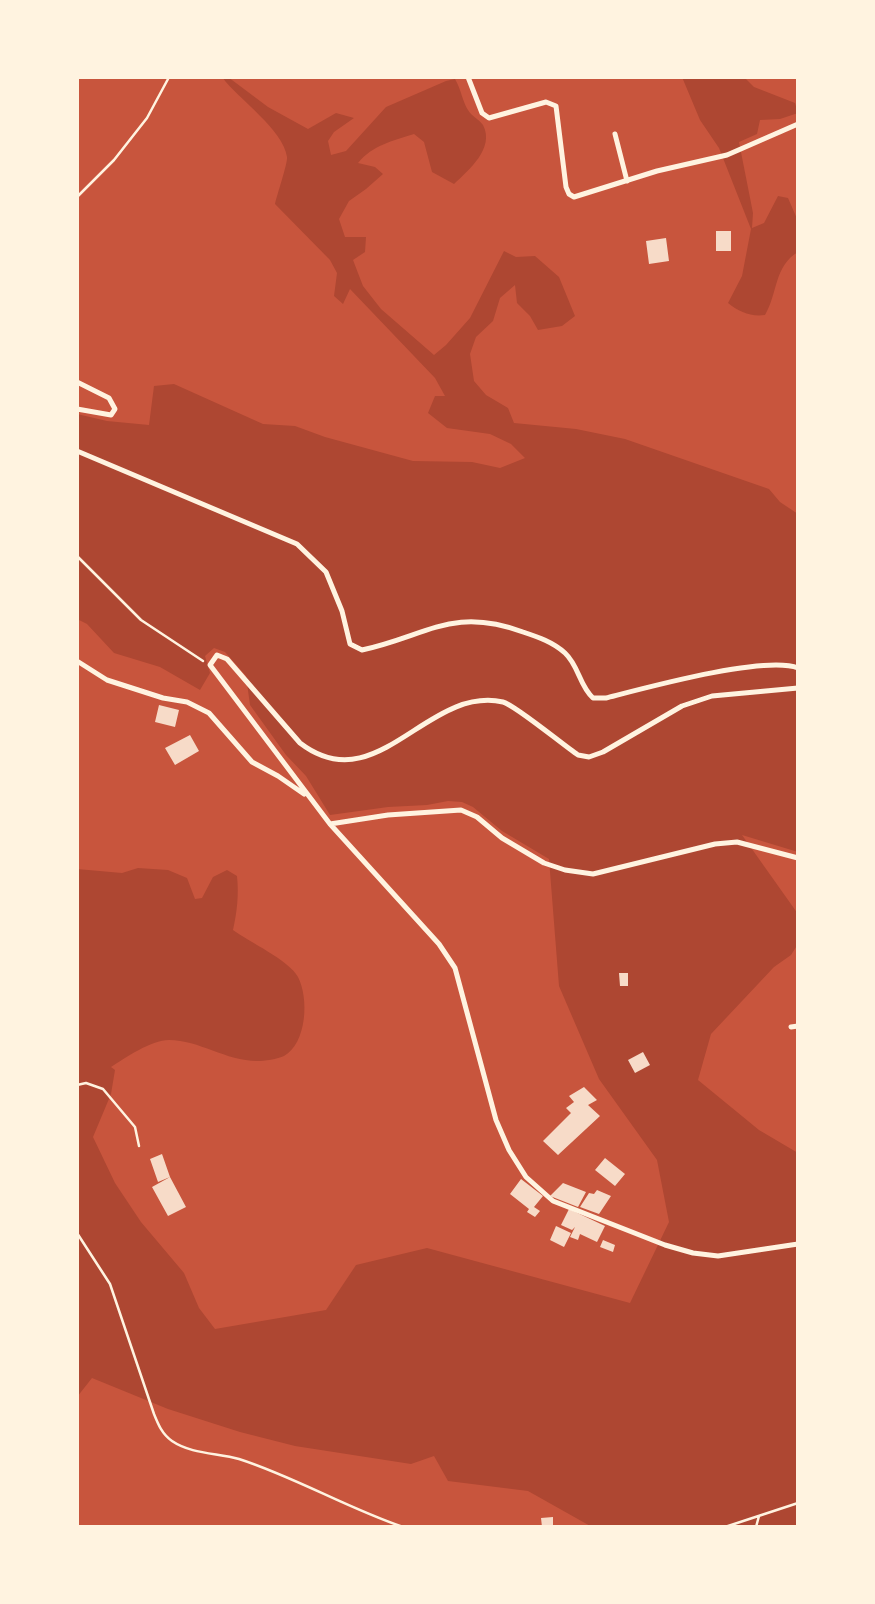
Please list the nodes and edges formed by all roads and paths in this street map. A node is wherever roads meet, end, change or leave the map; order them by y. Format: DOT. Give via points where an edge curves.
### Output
graph roads {
  1 [pos="468,77"];
  2 [pos="168,79"];
  3 [pos="798,124"];
  4 [pos="615,134"];
  5 [pos="627,181"];
  6 [pos="77,197"];
  7 [pos="77,382"];
  8 [pos="77,409"];
  9 [pos="77,451"];
  10 [pos="77,556"];
  11 [pos="77,661"];
  12 [pos="210,665"];
  13 [pos="798,668"];
  14 [pos="798,688"];
  15 [pos="309,797"];
  16 [pos="330,824"];
  17 [pos="798,858"];
  18 [pos="798,1026"];
  19 [pos="790,1027"];
  20 [pos="77,1084"];
  21 [pos="139,1146"];
  22 [pos="77,1233"];
  23 [pos="798,1244"];
  24 [pos="798,1503"];
  25 [pos="759,1516"];
  26 [pos="403,1527"];
  27 [pos="725,1527"];
  28 [pos="757,1527"];
  1 -- 5 [label="street" via="482,113 489,118 546,102 556,106 571,196"];
  2 -- 6 [label="path" via="147,118"];
  3 -- 5 [label="street" via="727,155"];
  4 -- 5 [label="street"];
  7 -- 8 [label="street" via="109,398 115,410 111,415"];
  9 -- 13 [label="street" via="297,544 326,572 349,643 362,650 458,622 502,624 546,640 566,654 593,698 742,669"];
  10 -- 12 [label="path" via="141,620"];
  11 -- 15 [label="street" via="107,680 187,702 209,713 252,762"];
  12 -- 14 [label="street" via="217,655 227,659 310,750 352,760 375,754 469,701 506,702 578,755 589,757 682,706 712,696"];
  12 -- 15 [label="street"];
  15 -- 16 [label="street"];
  16 -- 17 [label="street" via="461,810 544,863 593,874 737,842"];
  16 -- 23 [label="street" via="439,944 455,968 496,1119 526,1177 553,1200 693,1253 718,1256"];
  18 -- 19 [label="street"];
  20 -- 21 [label="path" via="103,1089 135,1127"];
  22 -- 26 [label="path" via="110,1284 154,1415 170,1440 185,1448 238,1459"];
  24 -- 25 [label="path"];
  25 -- 27 [label="path"];
  25 -- 28 [label="path"];
}
